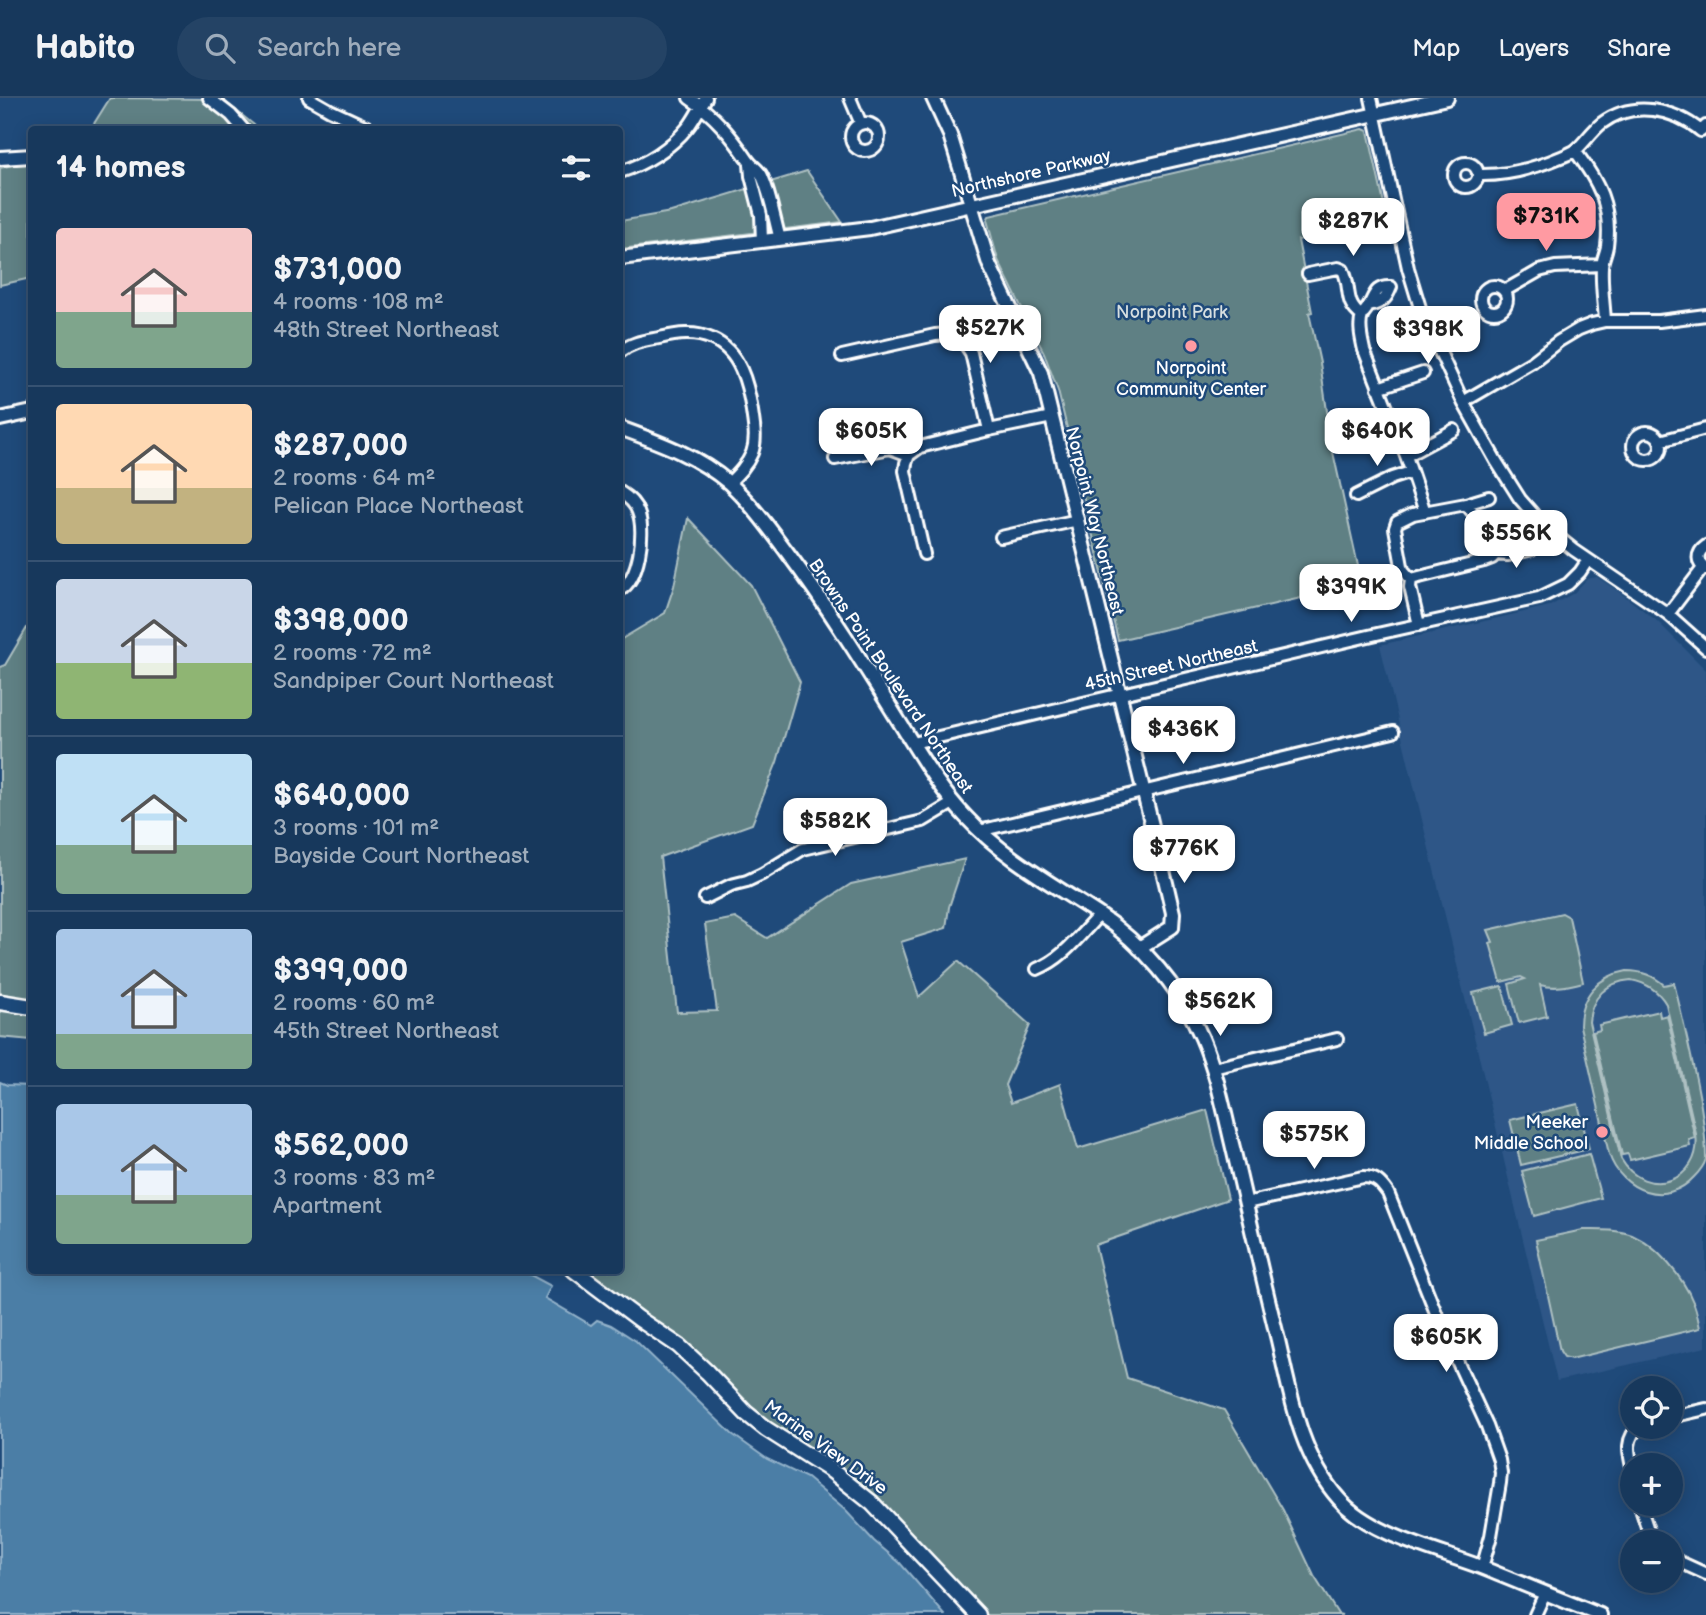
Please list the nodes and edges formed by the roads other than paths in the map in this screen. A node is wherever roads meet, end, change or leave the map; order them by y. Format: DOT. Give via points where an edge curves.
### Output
graph roads {
  1 [pos="209,98"];
  2 [pos="309,98"];
  3 [pos="689,98"];
  4 [pos="850,98"];
  5 [pos="933,98"];
  6 [pos="1371,98"];
  7 [pos="1447,98"];
  8 [pos="703,102"];
  9 [pos="1375,114"];
  10 [pos="861,124"];
  11 [pos="240,126"];
  12 [pos="364,126"];
  13 [pos="1704,131"];
  14 [pos="1575,151"];
  15 [pos="28,156"];
  16 [pos="0,158"];
  17 [pos="750,164"];
  18 [pos="623,171"];
  19 [pos="1478,175"];
  20 [pos="972,205"];
  21 [pos="780,239"];
  22 [pos="762,241"];
  23 [pos="623,258"];
  24 [pos="1602,265"];
  25 [pos="1308,274"];
  26 [pos="1412,282"];
  27 [pos="1504,291"];
  28 [pos="1365,311"];
  29 [pos="1706,315"];
  30 [pos="1605,321"];
  31 [pos="623,350"];
  32 [pos="842,356"];
  33 [pos="1423,373"];
  34 [pos="1378,388"];
  35 [pos="1463,402"];
  36 [pos="1388,410"];
  37 [pos="28,413"];
  38 [pos="1052,417"];
  39 [pos="0,419"];
  40 [pos="1340,425"];
  41 [pos="623,429"];
  42 [pos="1706,429"];
  43 [pos="989,430"];
  44 [pos="1454,430"];
  45 [pos="1660,441"];
  46 [pos="909,455"];
  47 [pos="1406,456"];
  48 [pos="835,459"];
  49 [pos="1411,472"];
  50 [pos="729,483"];
  51 [pos="623,494"];
  52 [pos="1356,496"];
  53 [pos="1489,497"];
  54 [pos="1466,504"];
  55 [pos="1425,512"];
  56 [pos="1078,520"];
  57 [pos="1001,537"];
  58 [pos="1706,546"];
  59 [pos="1532,549"];
  60 [pos="924,554"];
  61 [pos="1496,554"];
  62 [pos="1588,560"];
  63 [pos="1705,569"];
  64 [pos="1410,579"];
  65 [pos="623,588"];
  66 [pos="1668,614"];
  67 [pos="1419,625"];
  68 [pos="1706,648"];
  69 [pos="1120,694"];
  70 [pos="1394,732"];
  71 [pos="913,743"];
  72 [pos="1144,792"];
  73 [pos="953,803"];
  74 [pos="979,831"];
  75 [pos="705,898"];
  76 [pos="1099,915"];
  77 [pos="1139,948"];
  78 [pos="1037,969"];
  79 [pos="0,1002"];
  80 [pos="28,1006"];
  81 [pos="1337,1039"];
  82 [pos="1213,1068"];
  83 [pos="1246,1203"];
  84 [pos="579,1274"];
  85 [pos="1706,1409"];
  86 [pos="1683,1414"];
  87 [pos="1683,1563"];
  88 [pos="1482,1568"];
  89 [pos="1706,1574"];
  90 [pos="1545,1593"];
  91 [pos="978,1615"];
  92 [pos="1535,1615"];
  93 [pos="1600,1615"];
  1 -- 11 [label="street"];
  2 -- 12 [label="street"];
  3 -- 8 [label="street"];
  4 -- 10 [label="street"];
  5 -- 20 [label="street, Norpoint Way Northeast"];
  6 -- 9 [label="street"];
  7 -- 9 [label="street, Northshore Parkway"];
  8 -- 17 [label="street"];
  8 -- 18 [label="street" via="669,147"];
  9 -- 20 [label="street, Northshore Parkway"];
  9 -- 26 [label="street"];
  13 -- 14 [label="street" via="1668,112 1631,111 1605,121"];
  14 -- 19 [label="street" via="1515,171"];
  14 -- 24 [label="street" via="1593,174 1607,210"];
  15 -- 16 [label="street"];
  17 -- 21 [label="street" via="763,178"];
  17 -- 22 [label="street"];
  20 -- 21 [label="street, Northshore Parkway" via="870,228"];
  20 -- 38 [label="street, Norpoint Way Northeast" via="989,264 1041,373"];
  21 -- 22 [label="street, Northshore Parkway"];
  22 -- 23 [label="street, Northshore Parkway"];
  24 -- 27 [label="street" via="1539,271"];
  24 -- 30 [label="street"];
  25 -- 28 [label="street" via="1343,270 1353,310"];
  26 -- 28 [label="street" via="1391,287 1384,301"];
  26 -- 35 [label="street" via="1427,327"];
  28 -- 34 [label="street" via="1362,339"];
  29 -- 30 [label="street"];
  30 -- 35 [label="street" via="1579,329"];
  31 -- 50 [label="street" via="634,343 680,333 712,338 729,351 747,385 755,438 752,453"];
  32 -- 43 [label="street" via="935,335 957,337 971,353"];
  33 -- 34 [label="street"];
  34 -- 36 [label="street"];
  35 -- 62 [label="street" via="1520,499 1542,524"];
  36 -- 40 [label="street"];
  36 -- 47 [label="street"];
  37 -- 39 [label="street"];
  38 -- 43 [label="street"];
  38 -- 56 [label="street, Norpoint Way Northeast"];
  41 -- 50 [label="street, Browns Point Boulevard Northeast" via="673,448"];
  42 -- 45 [label="street"];
  43 -- 46 [label="street" via="920,447"];
  44 -- 47 [label="street"];
  46 -- 48 [label="street" via="890,448"];
  46 -- 60 [label="street" via="905,471"];
  47 -- 49 [label="street"];
  49 -- 52 [label="street"];
  49 -- 55 [label="street"];
  50 -- 71 [label="street, Browns Point Boulevard Northeast" via="757,513 845,634"];
  51 -- 65 [label="street" via="638,510 642,533 633,574"];
  53 -- 54 [label="street"];
  54 -- 55 [label="street"];
  54 -- 61 [label="street" via="1494,541"];
  55 -- 64 [label="street" via="1403,518 1395,527 1403,570"];
  56 -- 57 [label="street"];
  56 -- 69 [label="street, Norpoint Way Northeast"];
  58 -- 63 [label="street" via="1698,557"];
  59 -- 61 [label="street"];
  61 -- 64 [label="street"];
  62 -- 66 [label="street"];
  62 -- 67 [label="street, 45th Street Northeast" via="1569,584 1539,598"];
  63 -- 66 [label="street"];
  64 -- 67 [label="street"];
  66 -- 68 [label="street"];
  67 -- 69 [label="street, 45th Street Northeast"];
  69 -- 71 [label="street, 45th Street Northeast"];
  69 -- 72 [label="street, Norpoint Way Northeast"];
  70 -- 72 [label="street"];
  71 -- 73 [label="street, Browns Point Boulevard Northeast"];
  72 -- 74 [label="street"];
  72 -- 77 [label="street, Norpoint Way Northeast" via="1173,920 1167,932"];
  73 -- 74 [label="street, Browns Point Boulevard Northeast"];
  73 -- 75 [label="street" via="923,821 803,849 762,874"];
  74 -- 76 [label="street, Browns Point Boulevard Northeast" via="1018,863"];
  76 -- 77 [label="street, Browns Point Boulevard Northeast"];
  76 -- 78 [label="street" via="1055,960"];
  77 -- 82 [label="street, Browns Point Boulevard Northeast" via="1180,997"];
  79 -- 80 [label="main road"];
  81 -- 82 [label="street"];
  82 -- 83 [label="street, Browns Point Boulevard Northeast"];
  83 -- 88 [label="street, Browns Point Boulevard Northeast" via="1295,1411 1305,1446 1324,1481 1340,1501 1370,1524"];
  83 -- 88 [label="street" via="1354,1178 1371,1177 1388,1193 1501,1466"];
  84 -- 91 [label="main road, Marine View Drive" via="679,1346 766,1429 872,1503"];
  85 -- 86 [label="street"];
  87 -- 89 [label="street"];
  88 -- 90 [label="street, Browns Point Boulevard Northeast"];
  90 -- 92 [label="street"];
  90 -- 93 [label="street, Browns Point Boulevard Northeast"];
}
